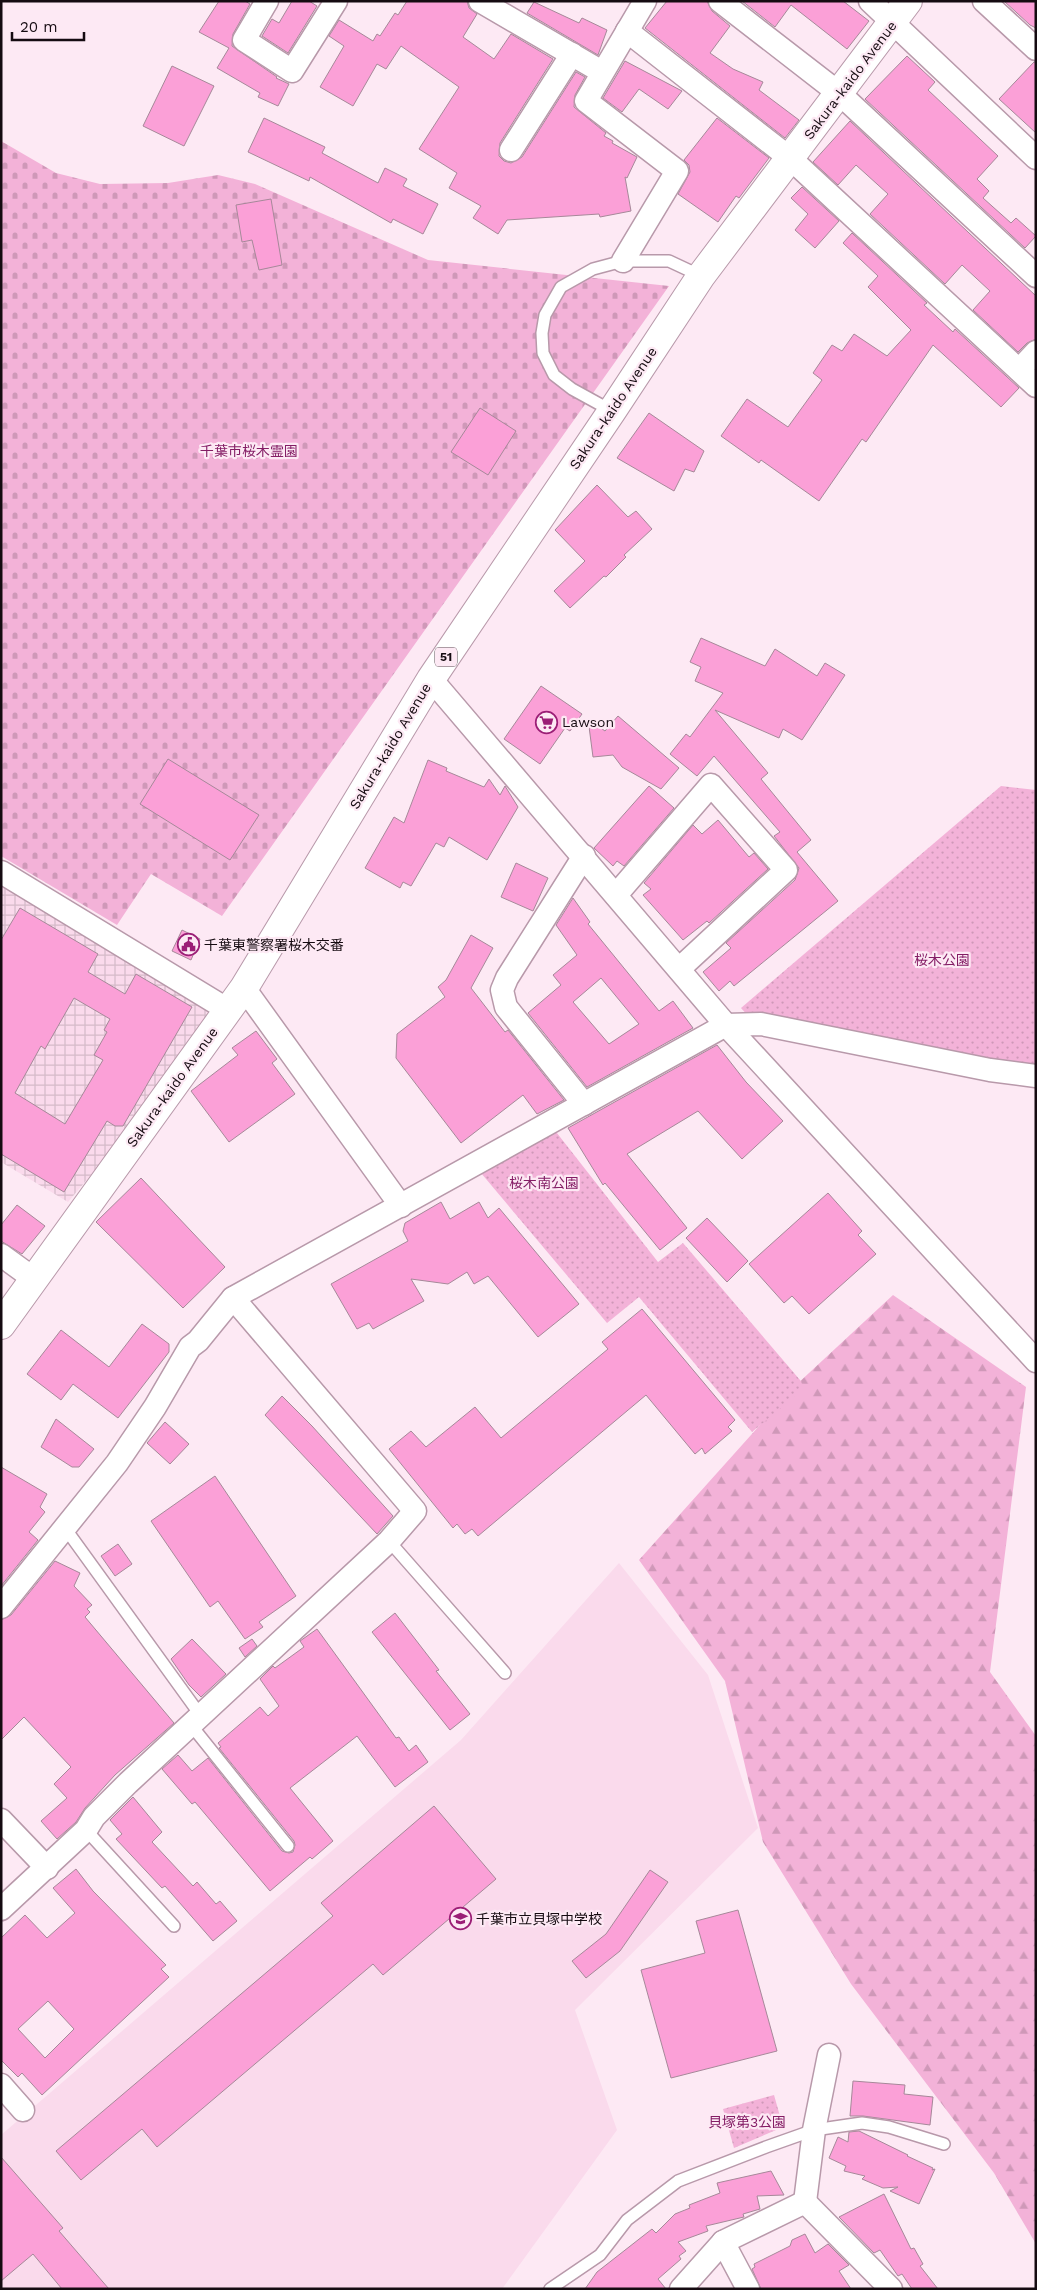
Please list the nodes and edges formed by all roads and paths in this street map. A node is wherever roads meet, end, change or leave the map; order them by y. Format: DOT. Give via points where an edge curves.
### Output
graph roads {
  1 [pos="267,1"];
  2 [pos="336,1"];
  3 [pos="480,1"];
  4 [pos="645,1"];
  5 [pos="720,1"];
  6 [pos="870,1"];
  7 [pos="984,1"];
  8 [pos="901,12"];
  9 [pos="627,31"];
  10 [pos="1036,49"];
  11 [pos="572,54"];
  12 [pos="602,72"];
  13 [pos="840,94"];
  14 [pos="511,150"];
  15 [pos="1036,158"];
  16 [pos="791,159"];
  17 [pos="623,261"];
  18 [pos="701,276"];
  19 [pos="1036,276"];
  20 [pos="1036,352"];
  21 [pos="1019,370"];
  22 [pos="1036,386"];
  23 [pos="612,411"];
  24 [pos="431,678"];
  25 [pos="584,856"];
  26 [pos="1,872"];
  27 [pos="616,895"];
  28 [pos="679,969"];
  29 [pos="244,988"];
  30 [pos="228,1010"];
  31 [pos="726,1024"];
  32 [pos="1036,1076"];
  33 [pos="584,1104"];
  34 [pos="401,1206"];
  35 [pos="1,1255"];
  36 [pos="34,1279"];
  37 [pos="233,1298"];
  38 [pos="1,1325"];
  39 [pos="1036,1361"];
  40 [pos="65,1528"];
  41 [pos="388,1541"];
  42 [pos="1,1608"];
  43 [pos="505,1674"];
  44 [pos="196,1720"];
  45 [pos="1,1820"];
  46 [pos="86,1830"];
  47 [pos="288,1846"];
  48 [pos="46,1868"];
  49 [pos="1,1909"];
  50 [pos="174,1926"];
  51 [pos="829,2054"];
  52 [pos="1,2086"];
  53 [pos="23,2110"];
  54 [pos="814,2130"];
  55 [pos="944,2144"];
  56 [pos="805,2202"];
  57 [pos="723,2242"];
  58 [pos="550,2289"];
  59 [pos="681,2289"];
  60 [pos="748,2289"];
  61 [pos="891,2289"];
  1 -- 2 [label="street" via="244,40 292,71"];
  3 -- 11 [label="street"];
  4 -- 9 [label="street"];
  5 -- 13 [label="street"];
  6 -- 8 [label="street"];
  7 -- 10 [label="street"];
  8 -- 13 [label="highway, Sakura-kaido Avenue / 51"];
  8 -- 15 [label="street"];
  9 -- 12 [label="street"];
  9 -- 16 [label="street"];
  11 -- 12 [label="street"];
  11 -- 14 [label="street"];
  12 -- 17 [label="street" via="586,101 677,171"];
  13 -- 16 [label="highway, Sakura-kaido Avenue / 51"];
  13 -- 19 [label="street"];
  16 -- 18 [label="highway, Sakura-kaido Avenue / 51"];
  16 -- 21 [label="street"];
  17 -- 18 [label="lane" via="669,262"];
  17 -- 23 [label="lane" via="594,269 561,286 544,315 542,333 543,353 554,375"];
  18 -- 23 [label="highway, Sakura-kaido Avenue / 51"];
  20 -- 21 [label="street"];
  21 -- 22 [label="street"];
  23 -- 24 [label="highway, Sakura-kaido Avenue / 51"];
  24 -- 25 [label="street"];
  24 -- 29 [label="highway, Sakura-kaido Avenue / 51"];
  25 -- 27 [label="street"];
  25 -- 33 [label="street" via="502,990 506,1007"];
  26 -- 30 [label="street"];
  27 -- 28 [label="street"];
  27 -- 28 [label="street" via="710,785 786,870"];
  28 -- 31 [label="street"];
  29 -- 30 [label="highway, Sakura-kaido Avenue / 51"];
  29 -- 34 [label="street"];
  30 -- 36 [label="highway, Sakura-kaido Avenue / 51"];
  31 -- 32 [label="street" via="761,1024 990,1070"];
  31 -- 33 [label="street"];
  31 -- 39 [label="street"];
  33 -- 34 [label="street"];
  34 -- 37 [label="street"];
  35 -- 36 [label="street"];
  36 -- 38 [label="highway, Sakura-kaido Avenue / 51"];
  37 -- 40 [label="street" via="190,1347 117,1463"];
  37 -- 41 [label="street" via="415,1511"];
  40 -- 42 [label="street"];
  40 -- 44 [label="lane"];
  41 -- 43 [label="lane"];
  41 -- 44 [label="street"];
  44 -- 46 [label="street" via="94,1817"];
  44 -- 47 [label="lane"];
  45 -- 48 [label="street"];
  46 -- 48 [label="street"];
  46 -- 50 [label="lane"];
  48 -- 49 [label="street"];
  51 -- 54 [label="street"];
  52 -- 53 [label="street"];
  54 -- 55 [label="lane" via="862,2123 889,2127"];
  54 -- 56 [label="street"];
  54 -- 58 [label="lane" via="678,2181 627,2220 600,2255"];
  56 -- 57 [label="street"];
  56 -- 61 [label="street"];
  57 -- 59 [label="street"];
  57 -- 60 [label="street"];
}
